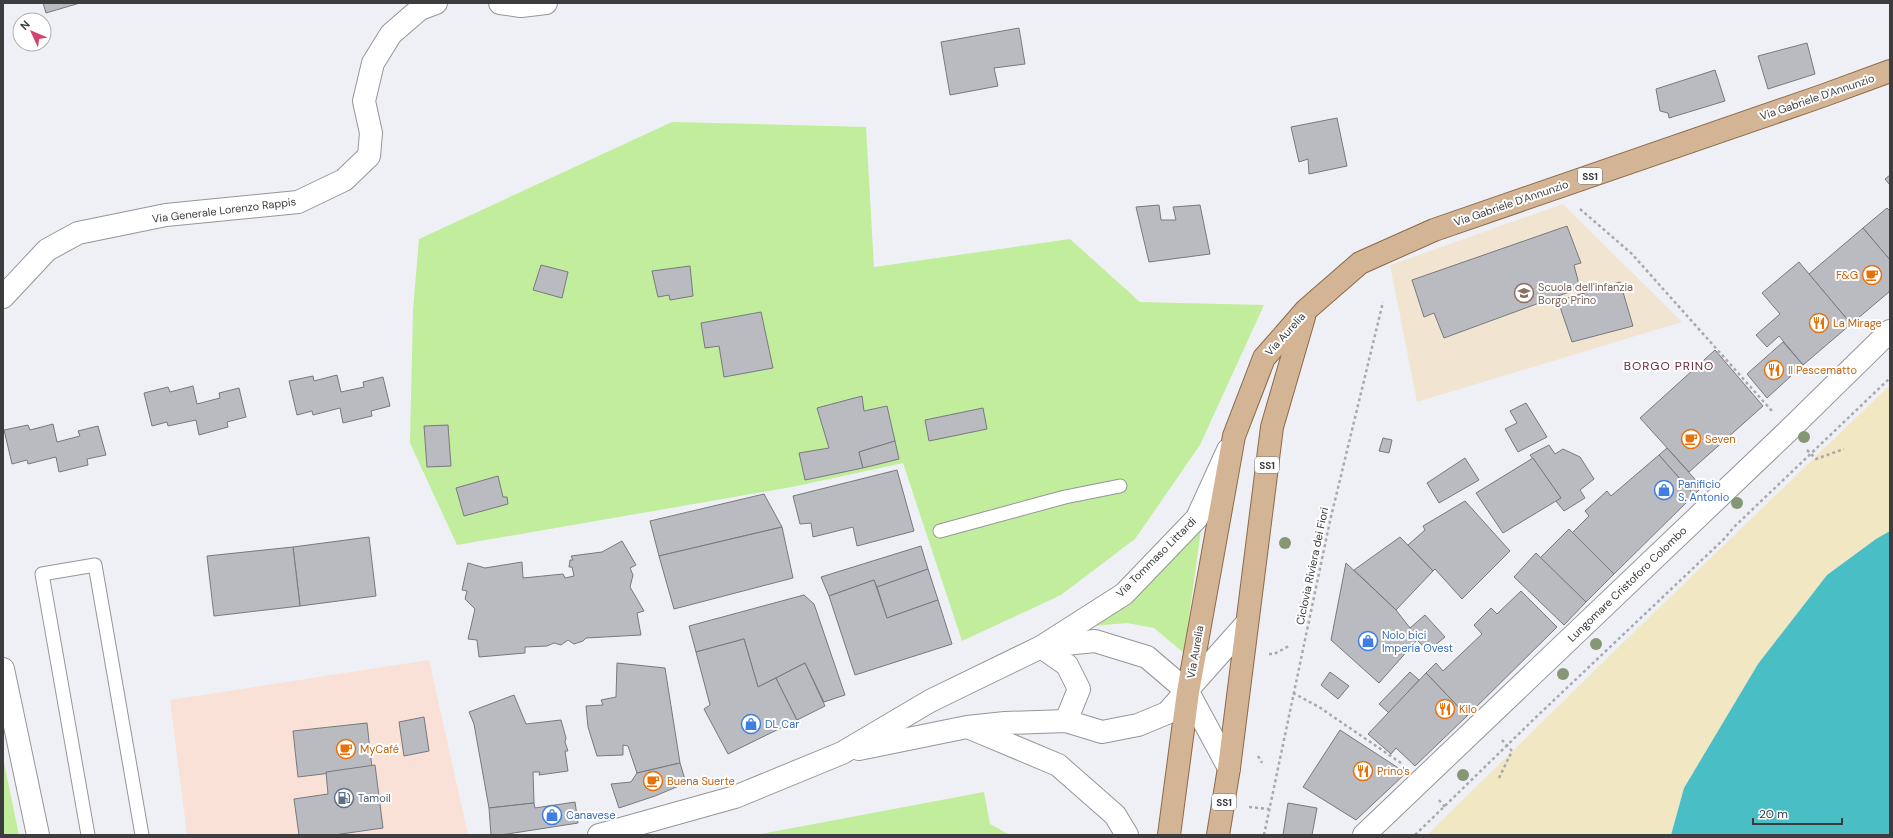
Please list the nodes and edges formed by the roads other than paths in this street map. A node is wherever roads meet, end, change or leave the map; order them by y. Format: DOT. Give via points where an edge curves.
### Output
graph roads {
  1 [pos="436,3"];
  2 [pos="500,3"];
  3 [pos="546,3"];
  4 [pos="1890,71"];
  5 [pos="3,297"];
  6 [pos="1306,310"];
  7 [pos="1890,331"];
  8 [pos="1234,436"];
  9 [pos="1120,486"];
  10 [pos="940,531"];
  11 [pos="1246,624"];
  12 [pos="1041,647"];
  13 [pos="3,669"];
  14 [pos="1188,692"];
  15 [pos="1066,721"];
  16 [pos="968,727"];
  17 [pos="842,753"];
  18 [pos="1229,768"];
  19 [pos="38,835"];
  20 [pos="88,835"];
  21 [pos="142,835"];
  22 [pos="599,835"];
  23 [pos="1126,835"];
  24 [pos="1169,835"];
  25 [pos="1218,835"];
  26 [pos="1364,835"];
  1 -- 5 [label="main road, Via Generale Lorenzo Rappis" via="420,9 391,34 373,63 364,102 371,133 369,156 344,180 298,202 166,215 78,233 47,250"];
  2 -- 3 [label="main road" via="521,6"];
  4 -- 6 [label="main road, Via Gabriele D'Annunzio / SS1" via="1434,230 1360,263"];
  6 -- 8 [label="main road, Via Aurelia / SS1" via="1264,358"];
  6 -- 11 [label="main road, Via Aurelia / SS1" via="1272,427"];
  7 -- 26 [label="main road, Lungomare Cristoforo Colombo"];
  8 -- 12 [label="main road, Via Tommaso Littardi" via="1197,518 1124,594"];
  8 -- 14 [label="main road, Via Aurelia / SS1"];
  9 -- 10 [label="lane" via="1065,497"];
  11 -- 14 [label="main road, Via Aurelia"];
  11 -- 18 [label="main road, Via Aurelia / SS1"];
  12 -- 14 [label="main road" via="1095,641 1147,657"];
  12 -- 15 [label="main road" via="1067,665 1079,689"];
  12 -- 17 [label="main road, Via Tommaso Littardi" via="930,701"];
  13 -- 19 [label="main road"];
  14 -- 15 [label="main road, Via Tommaso Littardi" via="1167,713 1138,725 1102,732"];
  14 -- 18 [label="main road, Via Aurelia"];
  14 -- 24 [label="main road, Via Aurelia / SS1"];
  15 -- 16 [label="main road, Via Tommaso Littardi"];
  16 -- 17 [label="main road, Via Tommaso Littardi"];
  16 -- 23 [label="main road" via="1058,765 1115,815"];
  17 -- 22 [label="main road, Via Tommaso Littardi" via="735,797"];
  18 -- 25 [label="main road, Via Aurelia / SS1"];
  20 -- 21 [label="lane" via="42,574 95,565"];
}
